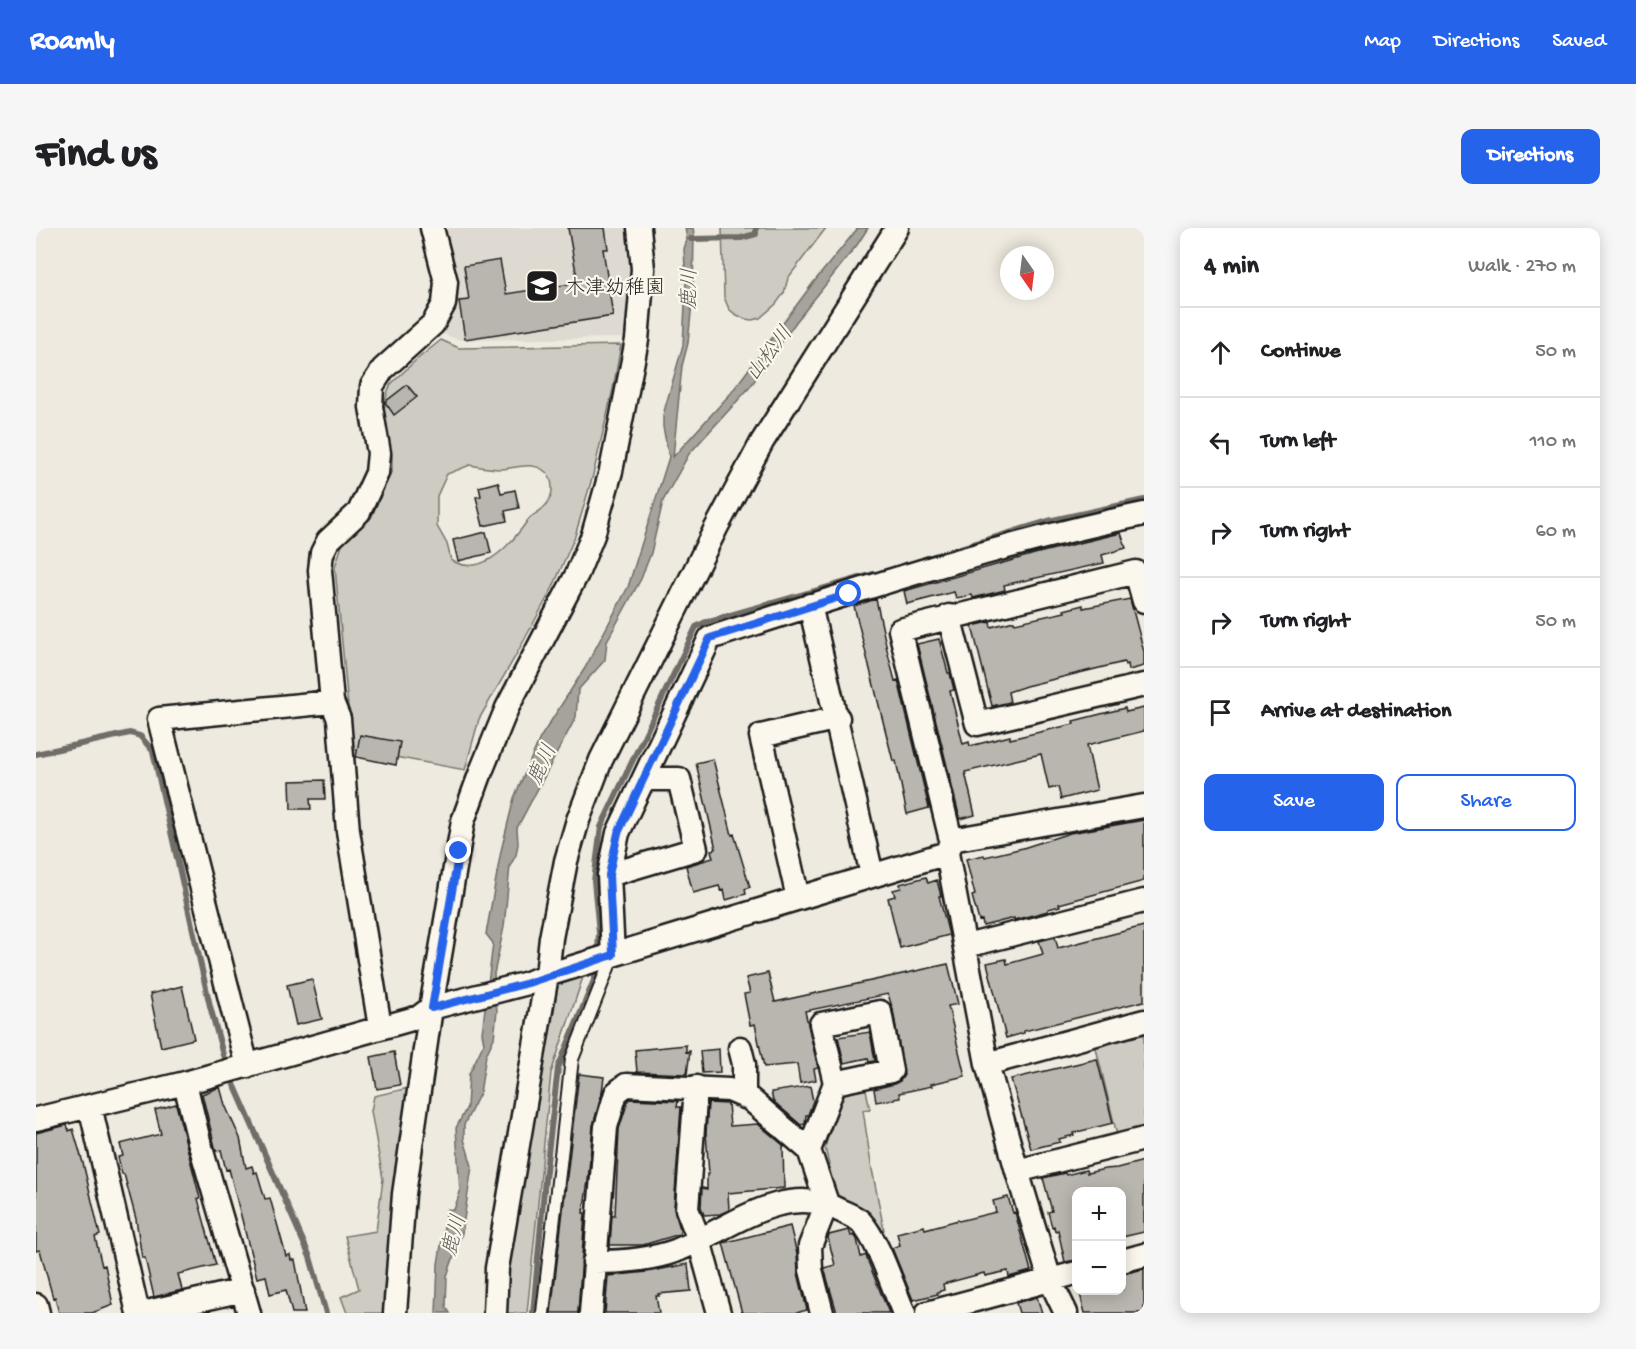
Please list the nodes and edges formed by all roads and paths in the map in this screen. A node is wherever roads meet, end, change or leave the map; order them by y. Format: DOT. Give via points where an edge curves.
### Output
graph roads {
  1 [pos="432,228"];
  2 [pos="639,228"];
  3 [pos="897,228"];
  4 [pos="1144,514"];
  5 [pos="1144,601"];
  6 [pos="810,605"];
  7 [pos="949,616"];
  8 [pos="1144,686"];
  9 [pos="332,702"];
  10 [pos="838,718"];
  11 [pos="644,779"];
  12 [pos="1144,806"];
  13 [pos="949,846"];
  14 [pos="872,874"];
  15 [pos="609,875"];
  16 [pos="798,898"];
  17 [pos="1144,901"];
  18 [pos="966,946"];
  19 [pos="613,955"];
  20 [pos="537,979"];
  21 [pos="440,1006"];
  22 [pos="1144,1021"];
  23 [pos="380,1027"];
  24 [pos="740,1048"];
  25 [pos="987,1064"];
  26 [pos="235,1070"];
  27 [pos="185,1083"];
  28 [pos="834,1083"];
  29 [pos="696,1087"];
  30 [pos="744,1096"];
  31 [pos="90,1106"];
  32 [pos="36,1119"];
  33 [pos="1144,1139"];
  34 [pos="810,1150"];
  35 [pos="1017,1172"];
  36 [pos="827,1203"];
  37 [pos="699,1240"];
  38 [pos="1144,1255"];
  39 [pos="1126,1260"];
  40 [pos="594,1262"];
  41 [pos="1072,1274"];
  42 [pos="1050,1280"];
  43 [pos="243,1290"];
  44 [pos="36,1305"];
  45 [pos="38,1313"];
  46 [pos="138,1313"];
  47 [pos="143,1313"];
  48 [pos="249,1313"];
  49 [pos="395,1313"];
  50 [pos="495,1313"];
  51 [pos="543,1313"];
  52 [pos="591,1313"];
  53 [pos="719,1313"];
  54 [pos="822,1313"];
  55 [pos="903,1313"];
  56 [pos="927,1313"];
  57 [pos="1066,1313"];
  1 -- 9 [label="street" via="446,282 444,304 433,324 383,369 372,386 371,406 379,453 377,473 359,512 334,533 322,553 320,570"];
  2 -- 21 [label="street" via="642,303 611,471 577,573 507,708 463,820"];
  3 -- 20 [label="street" via="762,441 601,760 566,861 551,938"];
  4 -- 6 [label="street" via="1035,538"];
  5 -- 7 [label="street" via="1137,572"];
  6 -- 10 [label="street"];
  6 -- 11 [label="street" via="710,638"];
  7 -- 8 [label="street" via="977,724"];
  7 -- 13 [label="street" via="900,630"];
  9 -- 23 [label="street" via="339,719 348,831"];
  9 -- 26 [label="street" via="159,719"];
  10 -- 14 [label="street"];
  10 -- 16 [label="street" via="761,736"];
  11 -- 15 [label="street" via="618,833"];
  11 -- 15 [label="street" via="680,780 696,849"];
  12 -- 13 [label="street"];
  13 -- 14 [label="street"];
  13 -- 18 [label="street"];
  14 -- 16 [label="street"];
  15 -- 19 [label="street"];
  16 -- 19 [label="street"];
  17 -- 18 [label="street"];
  18 -- 25 [label="street"];
  19 -- 20 [label="street"];
  19 -- 51 [label="lane" via="572,1059"];
  20 -- 21 [label="street"];
  20 -- 50 [label="street" via="496,1268"];
  21 -- 23 [label="street" via="419,1017"];
  21 -- 49 [label="street" via="404,1194"];
  22 -- 25 [label="street"];
  23 -- 26 [label="street"];
  24 -- 30 [label="street"];
  25 -- 35 [label="street"];
  26 -- 27 [label="street"];
  27 -- 31 [label="street"];
  27 -- 43 [label="street"];
  28 -- 34 [label="street"];
  29 -- 30 [label="street" via="729,1090"];
  29 -- 37 [label="street" via="687,1209"];
  29 -- 40 [label="street" via="626,1085 616,1093 606,1127"];
  30 -- 34 [label="street"];
  31 -- 32 [label="street"];
  31 -- 46 [label="street"];
  33 -- 35 [label="street"];
  34 -- 36 [label="street"];
  35 -- 42 [label="street"];
  36 -- 37 [label="street" via="778,1204 753,1211"];
  36 -- 54 [label="street" via="810,1246 811,1270"];
  36 -- 55 [label="street" via="860,1221 877,1247"];
  37 -- 40 [label="street" via="656,1257"];
  37 -- 53 [label="street"];
  38 -- 39 [label="street"];
  40 -- 52 [label="street"];
  41 -- 42 [label="street"];
  42 -- 56 [label="street"];
  42 -- 57 [label="street"];
  43 -- 47 [label="street"];
  43 -- 48 [label="street"];
  44 -- 45 [label="street"];
}
